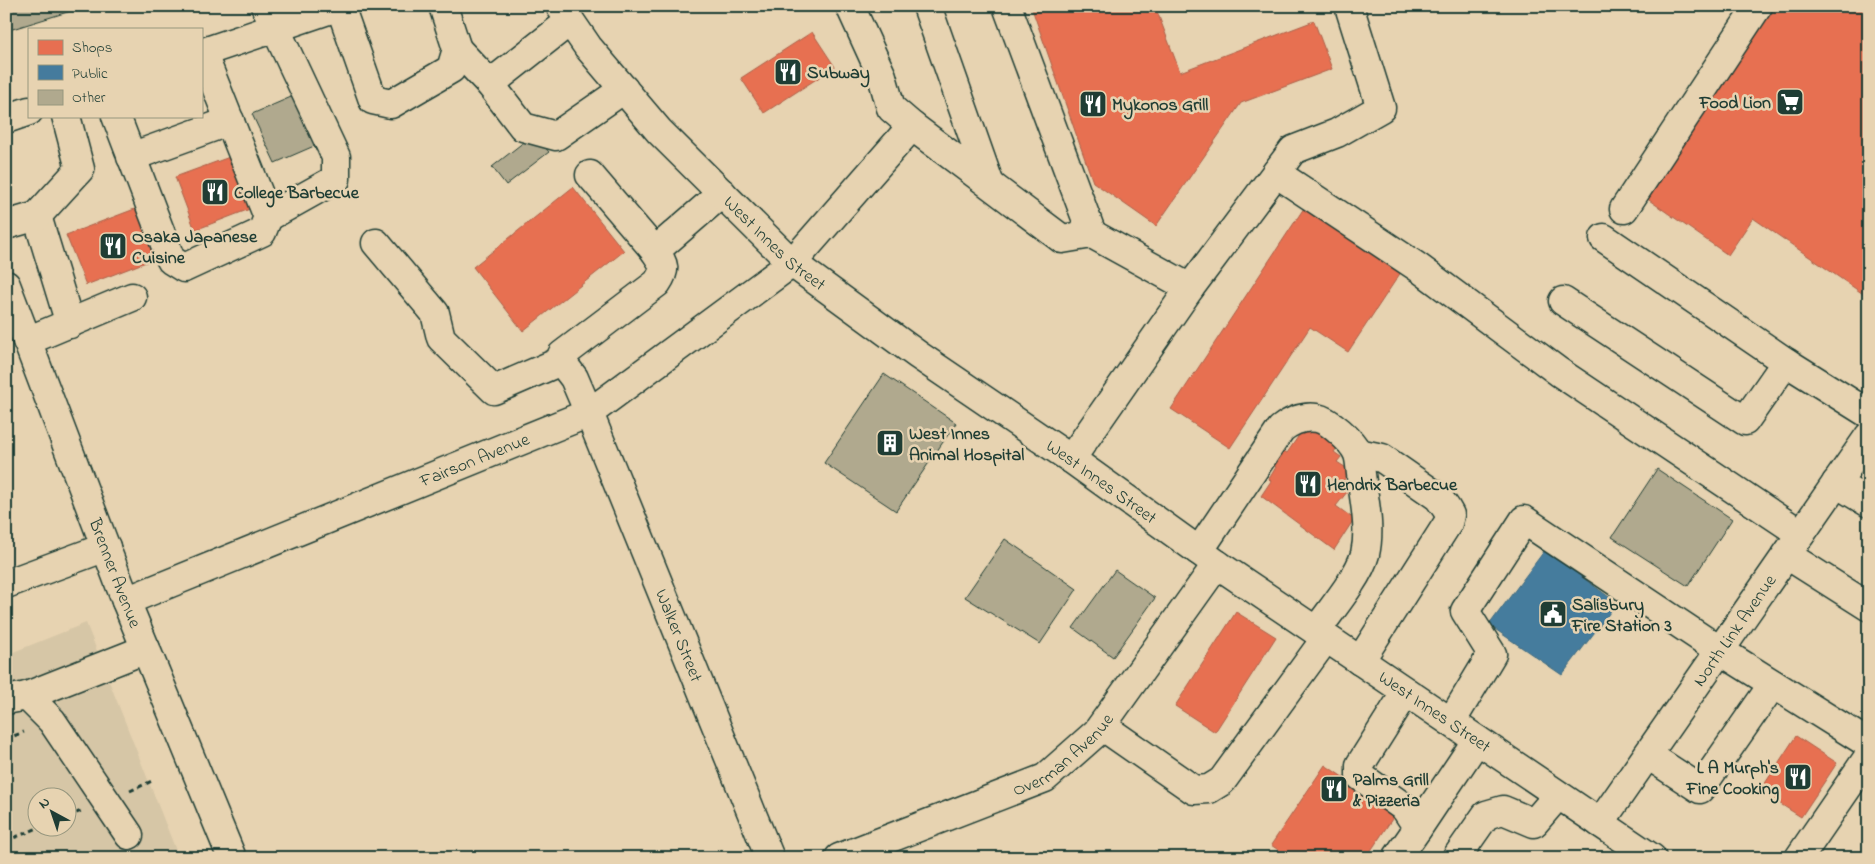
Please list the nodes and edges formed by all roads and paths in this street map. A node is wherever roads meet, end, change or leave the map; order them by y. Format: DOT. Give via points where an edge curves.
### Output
graph roads {
  1 [pos="340,6"];
  2 [pos="443,6"];
  3 [pos="850,6"];
  4 [pos="927,6"];
  5 [pos="1007,6"];
  6 [pos="1349,6"];
  7 [pos="1758,6"];
  8 [pos="565,13"];
  9 [pos="283,15"];
  10 [pos="457,50"];
  11 [pos="202,53"];
  12 [pos="490,84"];
  13 [pos="624,89"];
  14 [pos="28,111"];
  15 [pos="67,118"];
  16 [pos="117,118"];
  17 [pos="6,119"];
  18 [pos="230,121"];
  19 [pos="912,126"];
  20 [pos="132,156"];
  21 [pos="1276,173"];
  22 [pos="590,175"];
  23 [pos="989,182"];
  24 [pos="722,193"];
  25 [pos="1624,209"];
  26 [pos="37,216"];
  27 [pos="268,217"];
  28 [pos="6,225"];
  29 [pos="1092,234"];
  30 [pos="1604,238"];
  31 [pos="376,243"];
  32 [pos="654,251"];
  33 [pos="792,263"];
  34 [pos="6,286"];
  35 [pos="1190,288"];
  36 [pos="132,297"];
  37 [pos="1563,301"];
  38 [pos="70,324"];
  39 [pos="27,341"];
  40 [pos="561,361"];
  41 [pos="1786,362"];
  42 [pos="589,413"];
  43 [pos="1869,414"];
  44 [pos="1869,436"];
  45 [pos="1358,453"];
  46 [pos="1071,459"];
  47 [pos="1836,483"];
  48 [pos="1869,503"];
  49 [pos="1794,545"];
  50 [pos="106,547"];
  51 [pos="1208,558"];
  52 [pos="6,584"];
  53 [pos="126,601"];
  54 [pos="1869,607"];
  55 [pos="1321,634"];
  56 [pos="146,649"];
  57 [pos="1719,650"];
  58 [pos="1360,661"];
  59 [pos="1773,684"];
  60 [pos="1406,692"];
  61 [pos="16,698"];
  62 [pos="1451,722"];
  63 [pos="1102,726"];
  64 [pos="1477,740"];
  65 [pos="1869,744"];
  66 [pos="1648,754"];
  67 [pos="1869,756"];
  68 [pos="1558,795"];
  69 [pos="1600,823"];
  70 [pos="1418,828"];
  71 [pos="28,832"];
  72 [pos="129,835"];
  73 [pos="6,841"];
  74 [pos="232,858"];
  75 [pos="770,858"];
  76 [pos="839,858"];
  77 [pos="1397,858"];
  78 [pos="1456,858"];
  79 [pos="1652,858"];
  80 [pos="1799,858"];
  1 -- 9 [label="street"];
  1 -- 10 [label="street" via="373,100 391,104 450,69"];
  2 -- 10 [label="street"];
  3 -- 19 [label="street" via="882,76 892,108"];
  4 -- 23 [label="street"];
  5 -- 29 [label="street"];
  6 -- 21 [label="street" via="1381,108 1337,133 1292,150"];
  7 -- 25 [label="street"];
  8 -- 12 [label="street"];
  8 -- 13 [label="street, West Innes Street" via="588,47"];
  9 -- 11 [label="street"];
  9 -- 27 [label="street" via="336,157 336,179"];
  10 -- 12 [label="street"];
  11 -- 18 [label="street"];
  12 -- 13 [label="street" via="524,127 556,136"];
  13 -- 24 [label="street, West Innes Street" via="659,131"];
  14 -- 17 [label="street"];
  15 -- 26 [label="street" via="80,169"];
  16 -- 20 [label="street"];
  18 -- 20 [label="street"];
  18 -- 27 [label="street"];
  19 -- 23 [label="street"];
  19 -- 33 [label="street, Fairson Avenue"];
  20 -- 27 [label="street" via="171,260 184,268 262,232"];
  21 -- 35 [label="street"];
  21 -- 49 [label="street" via="1420,268"];
  22 -- 32 [label="street"];
  23 -- 29 [label="street" via="1062,239"];
  24 -- 32 [label="street"];
  24 -- 33 [label="street, West Innes Street"];
  26 -- 28 [label="street"];
  26 -- 38 [label="street"];
  29 -- 35 [label="street"];
  30 -- 41 [label="street"];
  31 -- 40 [label="street" via="435,313 441,338 494,390"];
  32 -- 40 [label="street" via="663,264 663,273 657,283 562,355"];
  33 -- 42 [label="street, Fairson Avenue"];
  33 -- 46 [label="street, West Innes Street" via="918,355"];
  34 -- 39 [label="street, Brenner Avenue"];
  35 -- 46 [label="street"];
  36 -- 38 [label="street"];
  37 -- 41 [label="street" via="1745,421"];
  38 -- 39 [label="street"];
  39 -- 50 [label="street, Brenner Avenue"];
  40 -- 42 [label="street, Walker Street" via="574,378"];
  41 -- 43 [label="street"];
  42 -- 53 [label="street, Fairson Avenue"];
  42 -- 75 [label="street, Walker Street"];
  44 -- 47 [label="street, North Link Avenue"];
  45 -- 51 [label="street, Overman Avenue" via="1340,432 1318,418 1288,423 1281,429"];
  45 -- 55 [label="street" via="1367,520 1365,553"];
  45 -- 58 [label="street" via="1382,458 1438,497 1450,515"];
  46 -- 51 [label="street, West Innes Street"];
  47 -- 48 [label="street"];
  47 -- 49 [label="street, North Link Avenue"];
  49 -- 54 [label="street"];
  49 -- 57 [label="street, North Link Avenue"];
  50 -- 52 [label="street"];
  50 -- 53 [label="street, Brenner Avenue"];
  51 -- 55 [label="street, West Innes Street"];
  51 -- 63 [label="street, Overman Avenue"];
  53 -- 56 [label="street, Brenner Avenue"];
  55 -- 58 [label="street, West Innes Street"];
  55 -- 63 [label="street" via="1222,782 1209,789 1194,790"];
  56 -- 61 [label="street"];
  56 -- 74 [label="street, Brenner Avenue"];
  57 -- 59 [label="street"];
  57 -- 62 [label="street" via="1524,520 1465,611 1492,654"];
  57 -- 66 [label="street, North Link Avenue"];
  58 -- 60 [label="street, West Innes Street"];
  59 -- 65 [label="street"];
  59 -- 66 [label="street" via="1700,789"];
  60 -- 62 [label="street, West Innes Street"];
  60 -- 70 [label="street" via="1360,765 1360,776 1405,808"];
  61 -- 72 [label="street" via="52,721"];
  62 -- 64 [label="street, West Innes Street"];
  63 -- 76 [label="street, Overman Avenue" via="1045,778"];
  64 -- 68 [label="street, West Innes Street"];
  64 -- 70 [label="street"];
  66 -- 69 [label="street, North Link Avenue"];
  67 -- 80 [label="street"];
  68 -- 69 [label="street, West Innes Street"];
  68 -- 78 [label="street" via="1534,823 1503,810 1486,815"];
  69 -- 79 [label="street, West Innes Street"];
  70 -- 77 [label="street"];
  71 -- 73 [label="path"];
}
